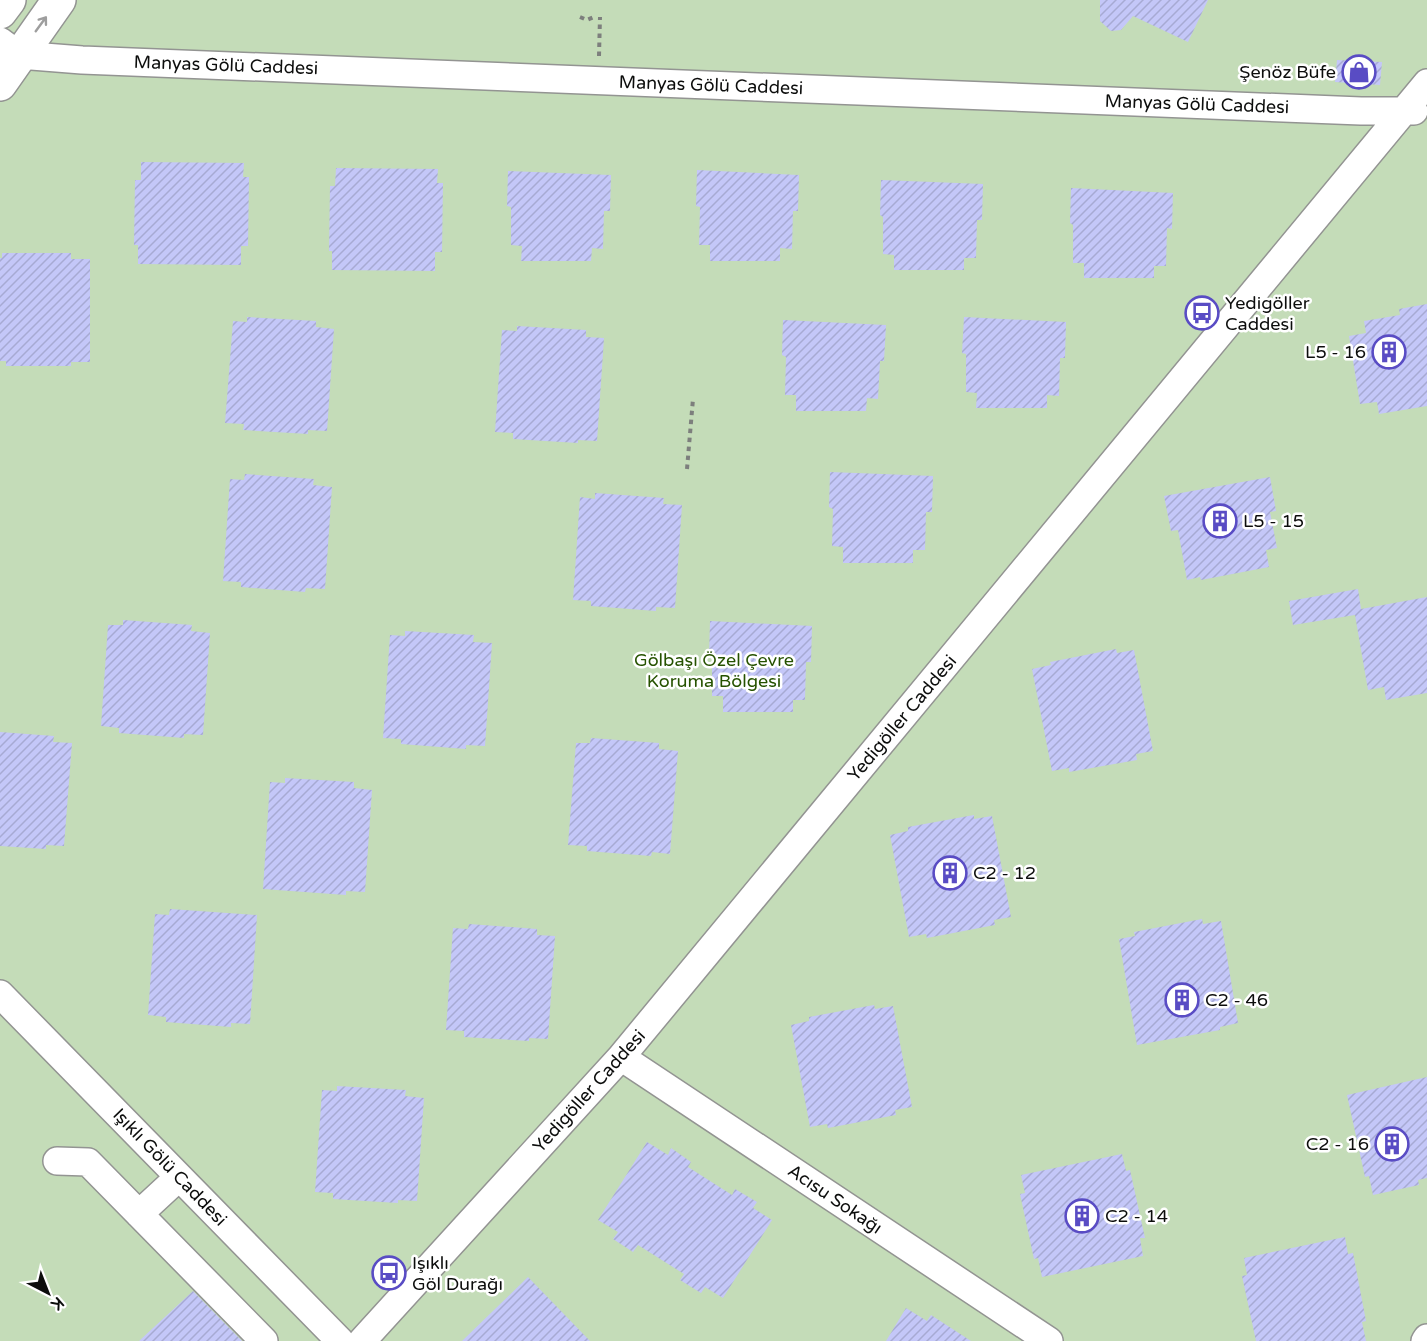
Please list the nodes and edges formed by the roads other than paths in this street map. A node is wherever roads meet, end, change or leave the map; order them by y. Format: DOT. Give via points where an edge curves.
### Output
graph roads {
  1 [pos="9,0"];
  2 [pos="59,0"];
  3 [pos="0,12"];
  4 [pos="10,48"];
  5 [pos="1427,83"];
  6 [pos="0,84"];
  7 [pos="1415,111"];
  8 [pos="0,994"];
  9 [pos="621,1057"];
  10 [pos="57,1161"];
  11 [pos="179,1176"];
  12 [pos="139,1214"];
  13 [pos="264,1341"];
  14 [pos="340,1341"];
  15 [pos="362,1341"];
  16 [pos="1049,1341"];
  1 -- 3 [label="main road"];
  4 -- 2 [label="main road, one-way"];
  4 -- 6 [label="main road"];
  4 -- 7 [label="street, Manyas Gölü Caddesi" via="106,61"];
  5 -- 7 [label="street, Yedigöller Caddesi"];
  7 -- 9 [label="street, Yedigöller Caddesi"];
  8 -- 11 [label="street, Işıklı Gölü Caddesi"];
  9 -- 15 [label="street, Yedigöller Caddesi"];
  9 -- 16 [label="street, Acısu Sokağı"];
  10 -- 12 [label="street" via="88,1162"];
  11 -- 12 [label="street"];
  11 -- 14 [label="street, Işıklı Gölü Caddesi"];
  12 -- 13 [label="street"];
}
